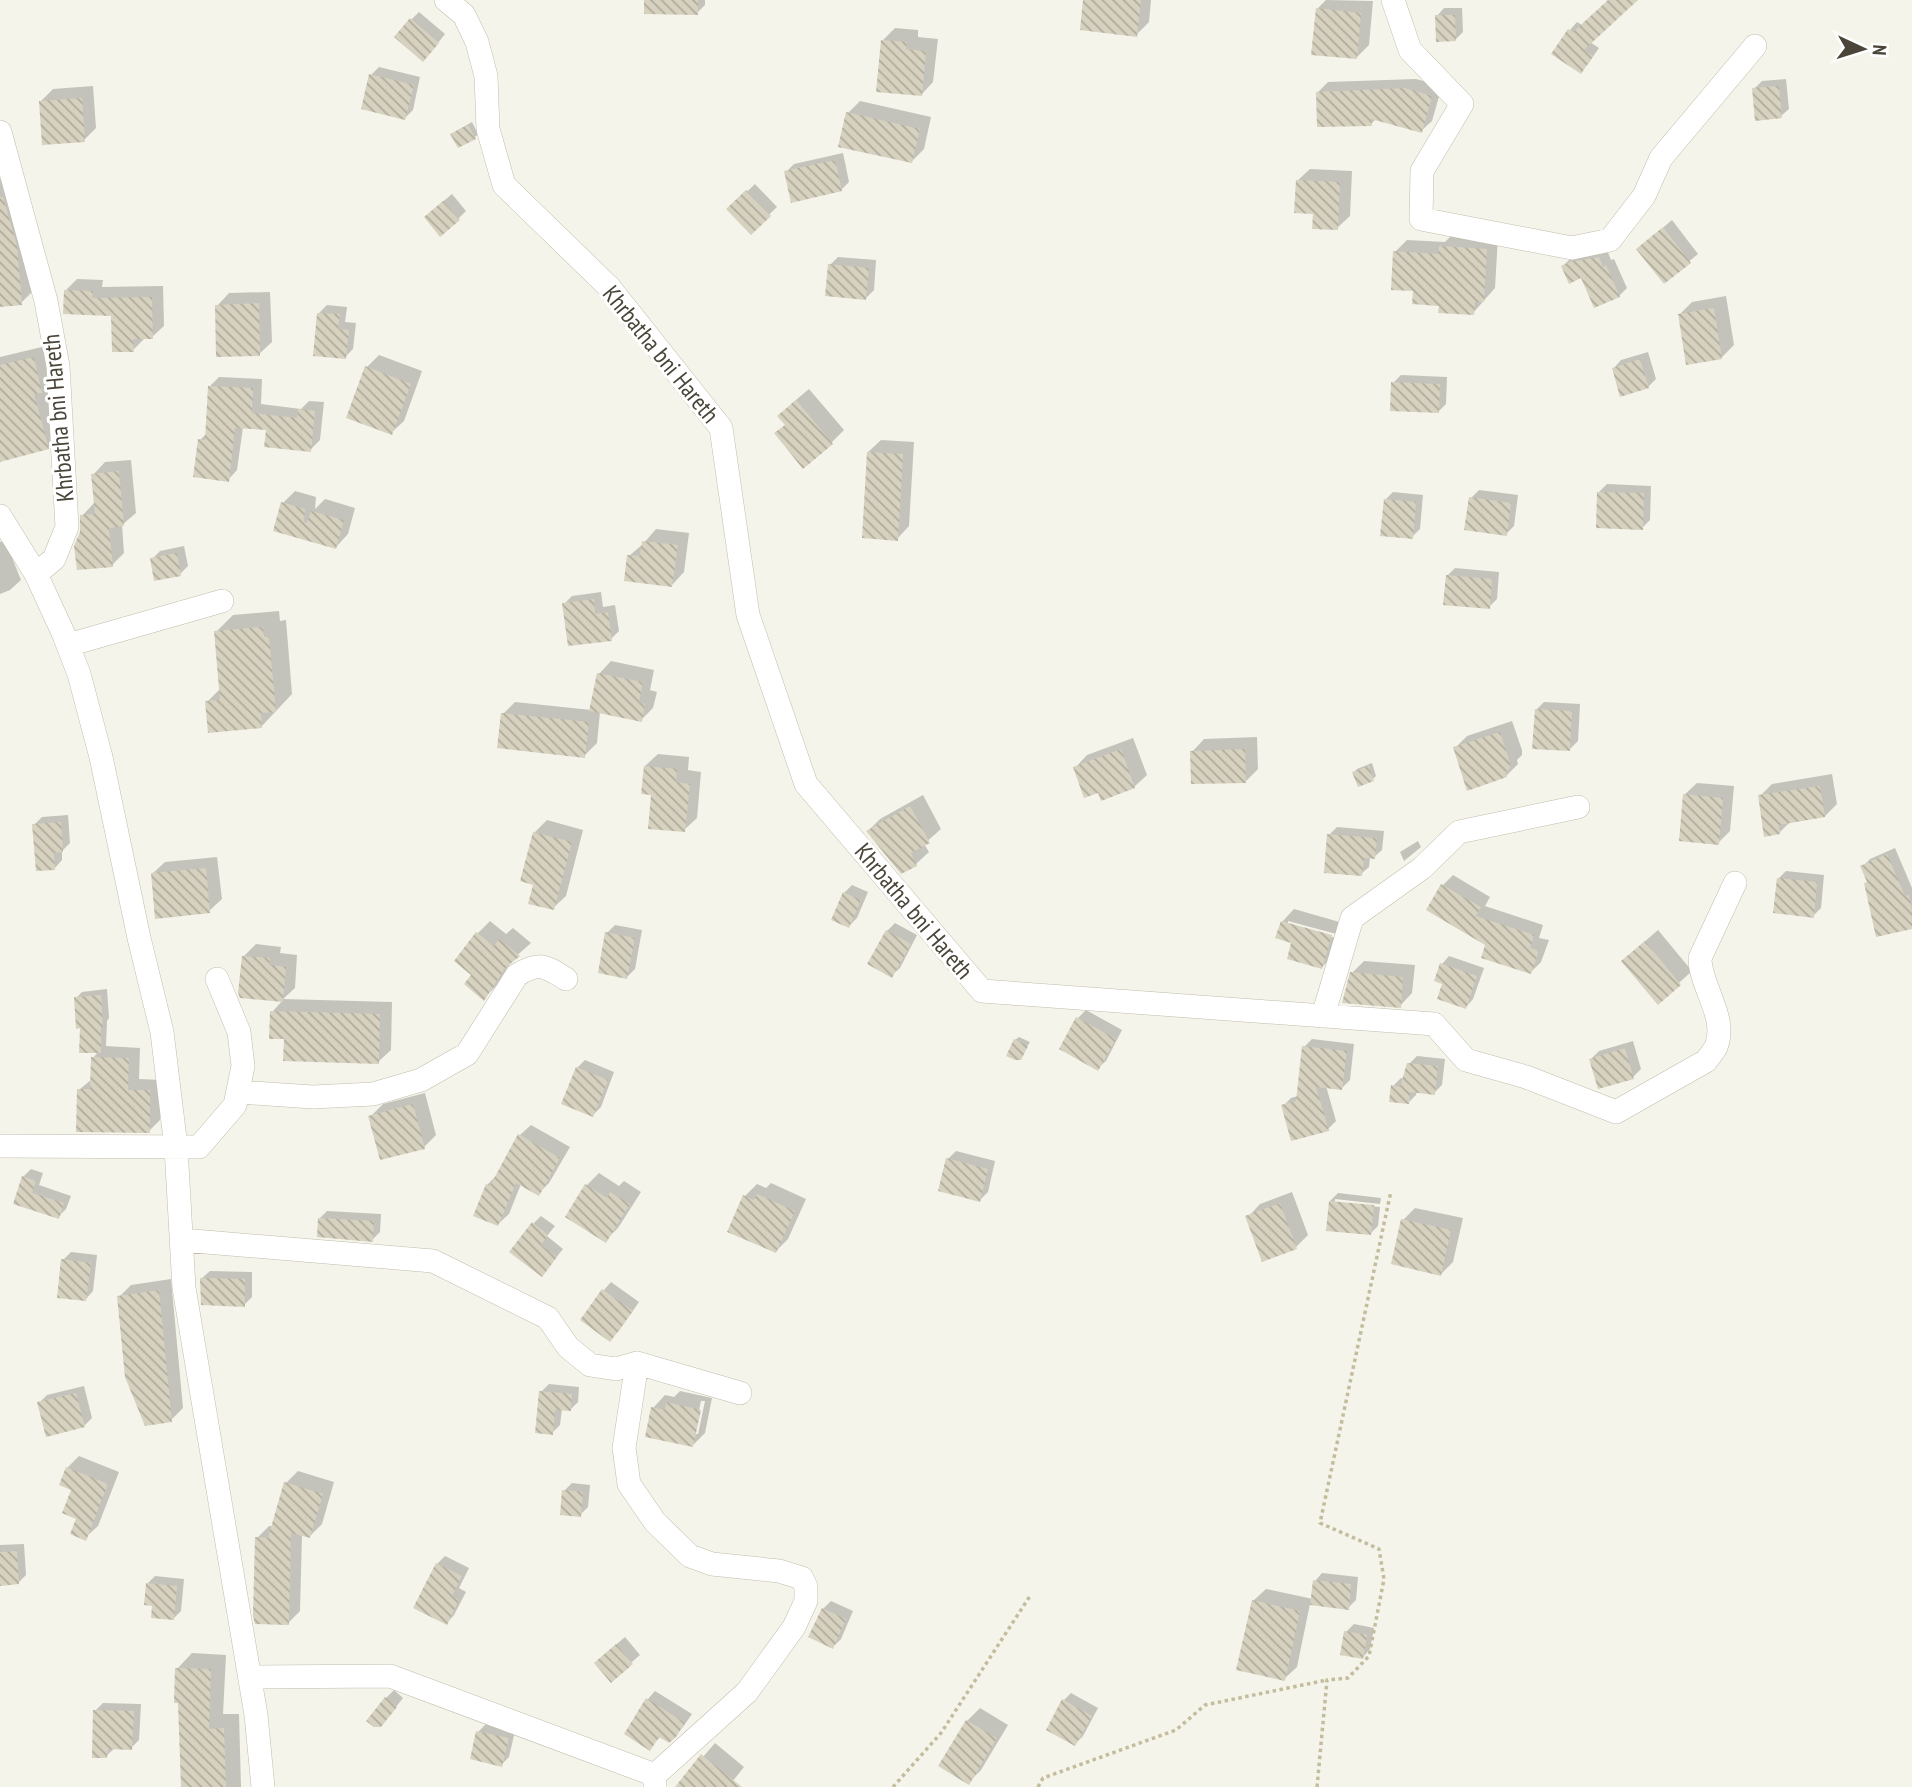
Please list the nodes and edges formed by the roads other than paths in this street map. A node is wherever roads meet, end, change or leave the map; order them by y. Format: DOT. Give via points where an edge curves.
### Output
graph roads {
  1 [pos="446,0"];
  2 [pos="1393,0"];
  3 [pos="1755,46"];
  4 [pos="0,132"];
  5 [pos="0,516"];
  6 [pos="36,574"];
  7 [pos="222,601"];
  8 [pos="68,645"];
  9 [pos="1578,807"];
  10 [pos="1735,883"];
  11 [pos="217,979"];
  12 [pos="566,979"];
  13 [pos="1323,1016"];
  14 [pos="238,1092"];
  15 [pos="0,1146"];
  16 [pos="176,1147"];
  17 [pos="182,1240"];
  18 [pos="637,1363"];
  19 [pos="740,1393"];
  20 [pos="250,1677"];
  21 [pos="655,1781"];
  22 [pos="263,1787"];
  1 -- 13 [label="street, Khrbatha bni Hareth" via="464,15 477,42 486,76 488,129 504,185 609,287 721,428 748,615 806,784 982,991"];
  2 -- 3 [label="street" via="1410,50 1462,104 1422,171 1421,219 1572,248 1610,240 1644,196 1661,159"];
  4 -- 6 [label="street, Khrbatha bni Hareth" via="46,302 58,366 66,527 54,559"];
  5 -- 6 [label="street"];
  6 -- 8 [label="street"];
  7 -- 8 [label="street"];
  8 -- 16 [label="street" via="101,757 162,1032"];
  9 -- 13 [label="street" via="1459,832 1422,868 1352,918"];
  10 -- 13 [label="street, Khrbatha bni Hareth" via="1700,958 1719,1031 1716,1047 1706,1061 1616,1112 1526,1077 1466,1060 1434,1024"];
  11 -- 14 [label="street" via="239,1031 243,1066"];
  12 -- 14 [label="street" via="545,967 517,975 467,1054 421,1080 373,1094 313,1097"];
  14 -- 16 [label="street" via="235,1105 199,1147"];
  15 -- 16 [label="street"];
  16 -- 17 [label="street"];
  17 -- 18 [label="street" via="433,1261 548,1318 568,1347 590,1365 616,1370"];
  17 -- 20 [label="street" via="184,1288"];
  18 -- 19 [label="street"];
  18 -- 21 [label="street" via="624,1448 629,1484 655,1522 690,1556 712,1564 779,1571 802,1578 806,1587 806,1601 794,1627 747,1692"];
  20 -- 21 [label="street" via="390,1676"];
  20 -- 22 [label="street"];
}
